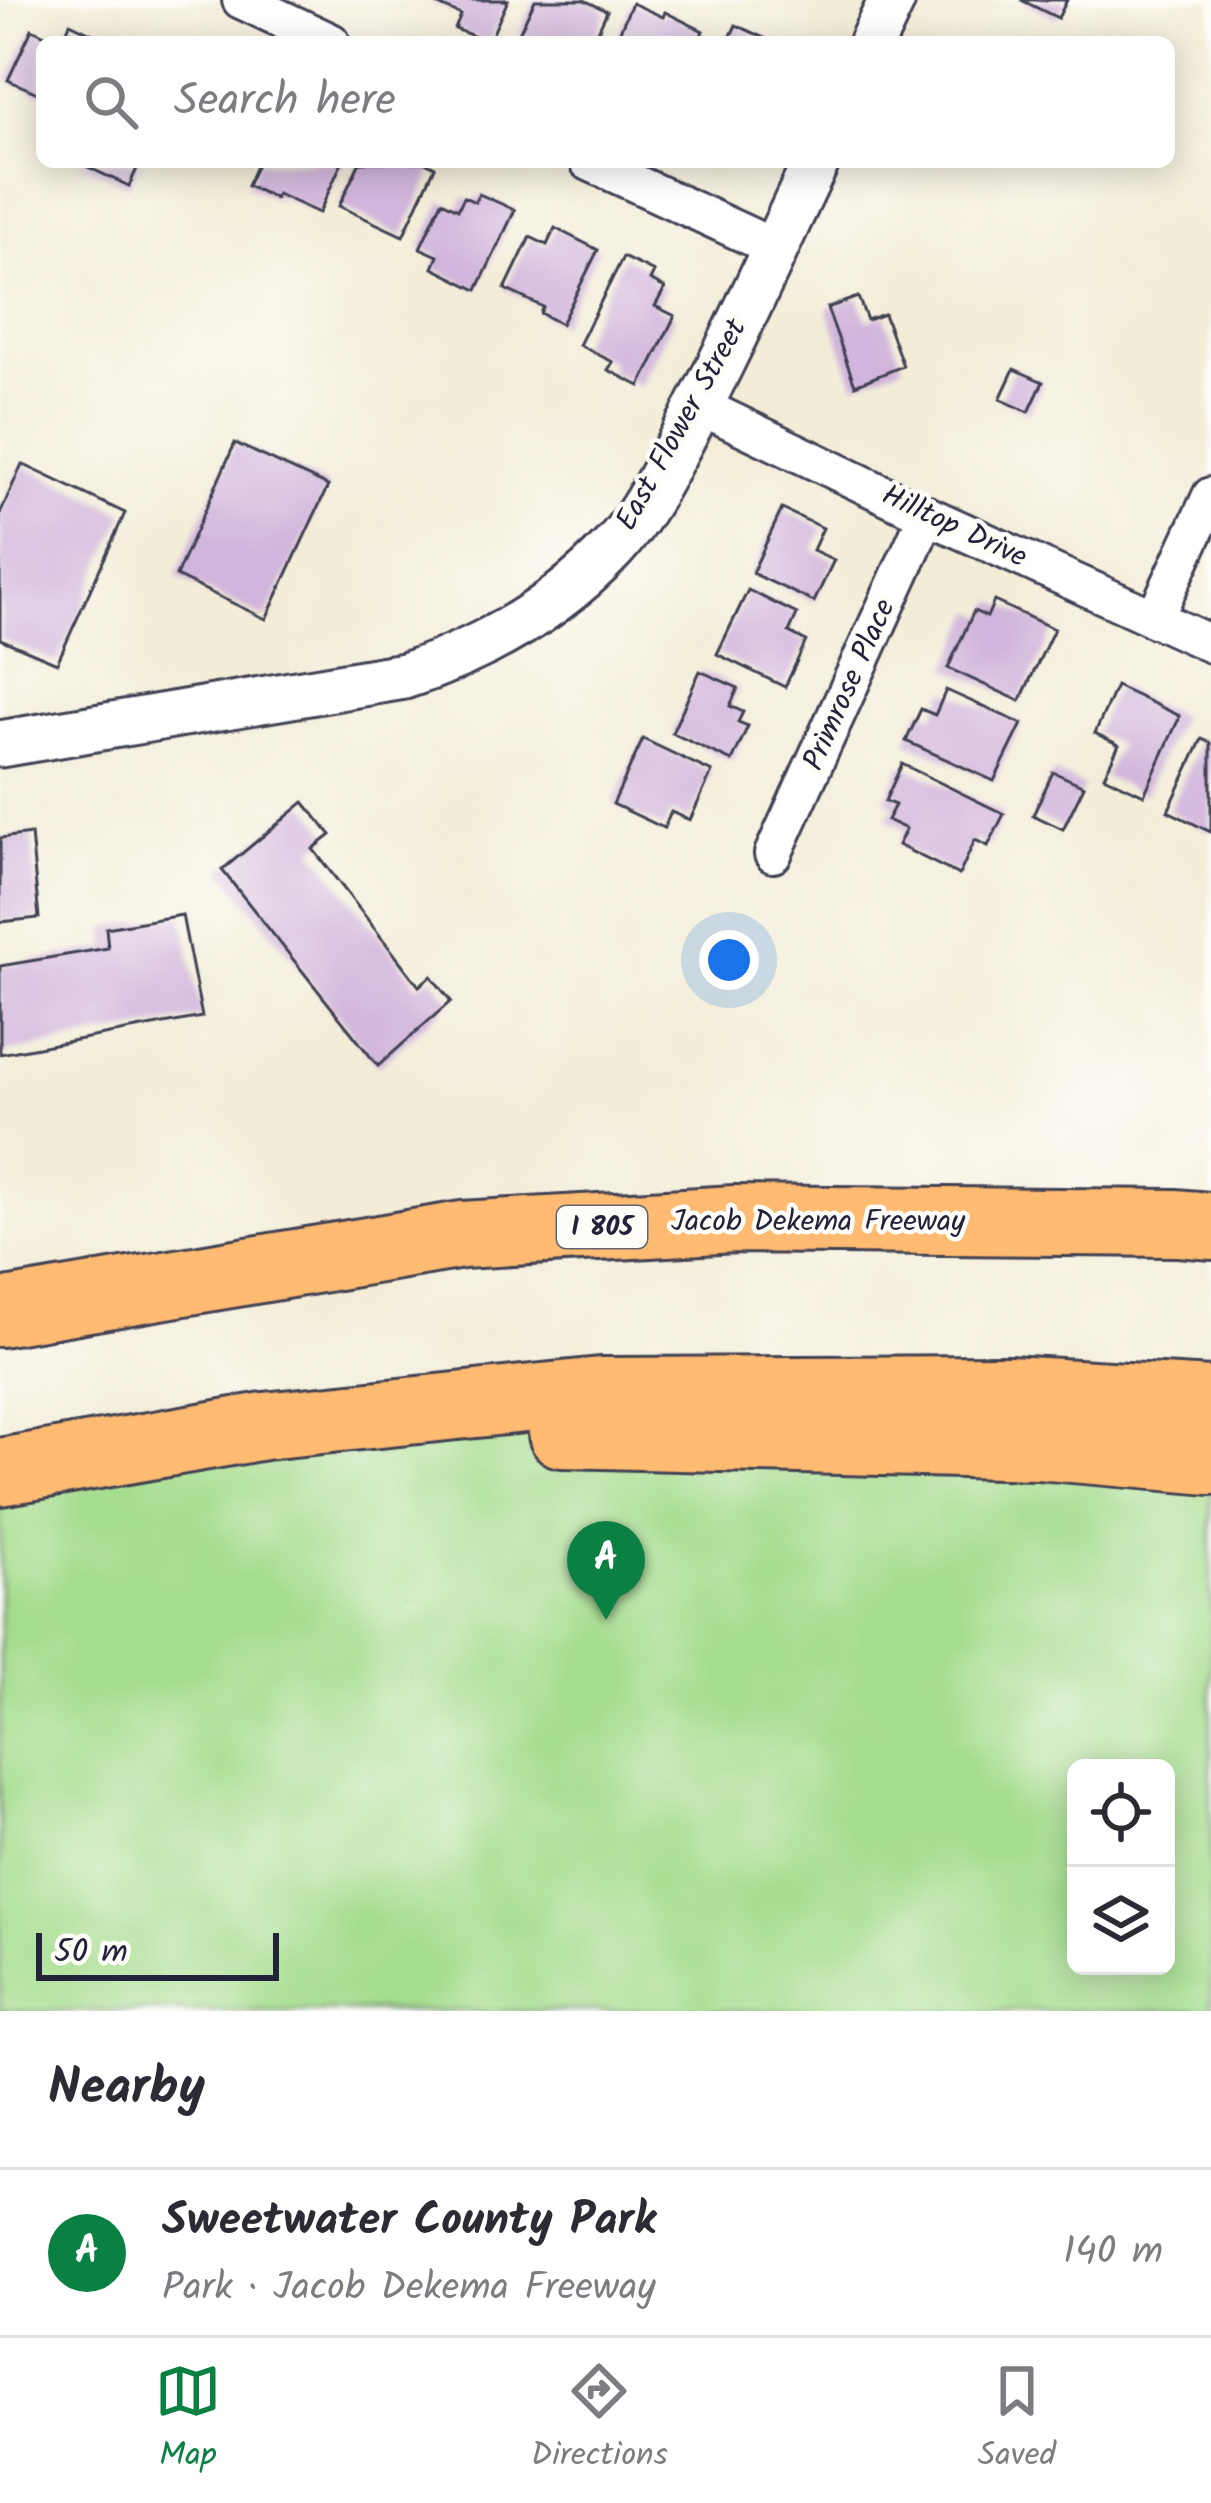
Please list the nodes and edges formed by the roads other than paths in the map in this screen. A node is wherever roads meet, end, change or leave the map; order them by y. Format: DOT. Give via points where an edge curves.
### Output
graph roads {
  1 [pos="241,0"];
  2 [pos="892,0"];
  3 [pos="318,36"];
  4 [pos="875,36"];
  5 [pos="602,168"];
  6 [pos="812,168"];
  7 [pos="775,248"];
  8 [pos="700,406"];
  9 [pos="1211,496"];
  10 [pos="927,515"];
  11 [pos="1154,620"];
  12 [pos="1211,644"];
  13 [pos="0,744"];
  14 [pos="773,854"];
  15 [pos="1211,1226"];
  16 [pos="0,1312"];
  17 [pos="1211,1401"];
  18 [pos="264,1426"];
  19 [pos="1211,1461"];
  20 [pos="0,1472"];
  1 -- 3 [label="street"];
  2 -- 4 [label="street"];
  5 -- 7 [label="street"];
  6 -- 7 [label="street, East Flower Street"];
  7 -- 8 [label="street, East Flower Street"];
  8 -- 10 [label="street, Hilltop Drive"];
  8 -- 13 [label="street, East Flower Street" via="614,547 555,601 483,646 404,676"];
  9 -- 11 [label="street"];
  10 -- 11 [label="street, Hilltop Drive"];
  10 -- 14 [label="street, Primrose Place"];
  11 -- 12 [label="street, Hilltop Drive"];
  15 -- 16 [label="highway, Jacob Dekema Freeway / I 805" via="735,1219 462,1235"];
  17 -- 18 [label="highway" via="1008,1389 602,1390"];
  18 -- 19 [label="highway" via="1038,1446"];
  18 -- 20 [label="highway"];
}
